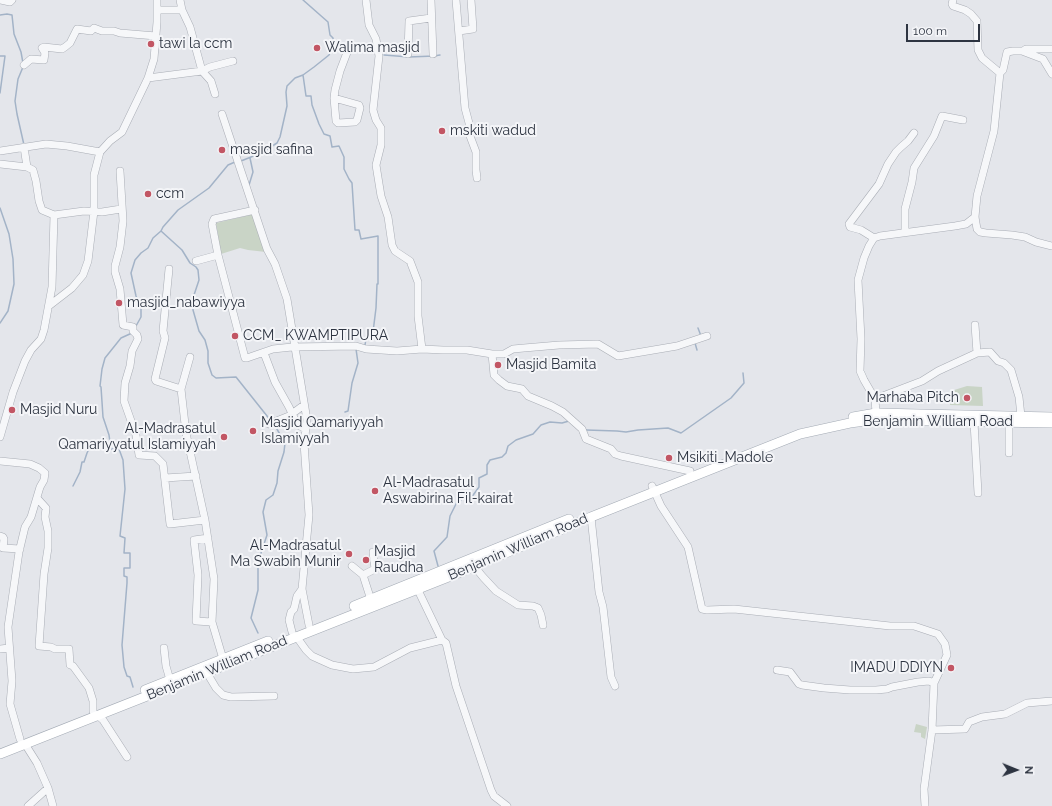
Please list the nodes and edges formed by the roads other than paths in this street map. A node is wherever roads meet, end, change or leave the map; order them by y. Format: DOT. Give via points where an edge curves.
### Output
graph roads {
  1 [pos="0,0"];
  2 [pos="12,0"];
  3 [pos="157,0"];
  4 [pos="180,0"];
  5 [pos="366,0"];
  6 [pos="431,0"];
  7 [pos="456,0"];
  8 [pos="471,0"];
  9 [pos="953,0"];
  10 [pos="158,10"];
  11 [pos="182,10"];
  12 [pos="431,18"];
  13 [pos="459,31"];
  14 [pos="156,36"];
  15 [pos="1052,49"];
  16 [pos="348,50"];
  17 [pos="1022,51"];
  18 [pos="408,54"];
  19 [pos="433,54"];
  20 [pos="233,61"];
  21 [pos="24,65"];
  22 [pos="202,71"];
  23 [pos="1000,73"];
  24 [pos="1052,74"];
  25 [pos="148,78"];
  26 [pos="216,94"];
  27 [pos="334,98"];
  28 [pos="222,114"];
  29 [pos="963,120"];
  30 [pos="914,133"];
  31 [pos="24,147"];
  32 [pos="0,150"];
  33 [pos="100,152"];
  34 [pos="0,164"];
  35 [pos="27,167"];
  36 [pos="120,171"];
  37 [pos="477,178"];
  38 [pos="121,209"];
  39 [pos="255,210"];
  40 [pos="94,211"];
  41 [pos="54,216"];
  42 [pos="975,217"];
  43 [pos="905,232"];
  44 [pos="874,238"];
  45 [pos="1052,246"];
  46 [pos="218,255"];
  47 [pos="196,261"];
  48 [pos="169,269"];
  49 [pos="50,305"];
  50 [pos="975,325"];
  51 [pos="707,336"];
  52 [pos="295,347"];
  53 [pos="422,349"];
  54 [pos="977,352"];
  55 [pos="264,353"];
  56 [pos="492,354"];
  57 [pos="190,357"];
  58 [pos="181,389"];
  59 [pos="876,399"];
  60 [pos="304,405"];
  61 [pos="292,413"];
  62 [pos="876,413"];
  63 [pos="1021,416"];
  64 [pos="1052,417"];
  65 [pos="273,422"];
  66 [pos="974,422"];
  67 [pos="1009,422"];
  68 [pos="1052,423"];
  69 [pos="306,429"];
  70 [pos="0,437"];
  71 [pos="1009,453"];
  72 [pos="0,461"];
  73 [pos="690,471"];
  74 [pos="196,476"];
  75 [pos="165,478"];
  76 [pos="653,488"];
  77 [pos="978,493"];
  78 [pos="37,498"];
  79 [pos="590,517"];
  80 [pos="205,520"];
  81 [pos="0,536"];
  82 [pos="208,538"];
  83 [pos="20,549"];
  84 [pos="373,552"];
  85 [pos="352,566"];
  86 [pos="474,566"];
  87 [pos="363,575"];
  88 [pos="416,585"];
  89 [pos="302,589"];
  90 [pos="371,600"];
  91 [pos="212,622"];
  92 [pos="309,625"];
  93 [pos="542,625"];
  94 [pos="294,634"];
  95 [pos="442,640"];
  96 [pos="9,648"];
  97 [pos="164,648"];
  98 [pos="0,649"];
  99 [pos="223,659"];
  100 [pos="777,670"];
  101 [pos="207,673"];
  102 [pos="170,680"];
  103 [pos="934,683"];
  104 [pos="615,686"];
  105 [pos="274,696"];
  106 [pos="1052,701"];
  107 [pos="95,713"];
  108 [pos="932,730"];
  109 [pos="22,742"];
  110 [pos="0,747"];
  111 [pos="0,754"];
  112 [pos="127,757"];
  113 [pos="48,788"];
  114 [pos="28,806"];
  115 [pos="53,806"];
  116 [pos="507,806"];
  117 [pos="925,806"];
  1 -- 2 [label="street"];
  3 -- 10 [label="street"];
  4 -- 11 [label="street"];
  5 -- 53 [label="street" via="369,25 376,39 379,56 373,110 381,128 381,145 376,165 392,245 410,261 418,282 418,316"];
  6 -- 12 [label="street"];
  7 -- 13 [label="street"];
  8 -- 13 [label="street" via="473,29"];
  9 -- 23 [label="street" via="953,6 965,10 977,21 978,50 982,58"];
  10 -- 11 [label="street"];
  10 -- 14 [label="street"];
  11 -- 22 [label="street" via="190,27"];
  12 -- 18 [label="street" via="409,21"];
  12 -- 19 [label="street"];
  13 -- 37 [label="street" via="465,108 476,152"];
  14 -- 21 [label="street" via="102,31 96,28 91,31 77,29 65,48 44,47 44,60 31,59"];
  14 -- 25 [label="street" via="154,59"];
  15 -- 17 [label="street"];
  16 -- 27 [label="street"];
  17 -- 23 [label="street" via="1007,52"];
  17 -- 24 [label="street" via="1043,59"];
  20 -- 22 [label="street"];
  22 -- 25 [label="street"];
  22 -- 26 [label="street" via="211,81"];
  23 -- 42 [label="street" via="994,130 977,196"];
  25 -- 33 [label="street" via="122,132"];
  28 -- 39 [label="street"];
  29 -- 43 [label="street" via="942,116 934,136 914,168 905,209"];
  30 -- 44 [label="street" via="896,152 879,184 849,224 850,227"];
  31 -- 32 [label="street"];
  31 -- 33 [label="street" via="46,144"];
  31 -- 35 [label="street"];
  33 -- 40 [label="street" via="94,175"];
  34 -- 35 [label="street"];
  35 -- 41 [label="street" via="33,170 42,210"];
  36 -- 38 [label="street"];
  38 -- 40 [label="street"];
  38 -- 75 [label="street" via="122,234 115,272 120,289 124,325 131,326 138,335 125,383 124,401 136,435 139,454 160,459"];
  39 -- 46 [label="street" via="214,219 212,224"];
  39 -- 52 [label="street" via="287,299"];
  40 -- 41 [label="street"];
  40 -- 49 [label="street" via="84,275"];
  41 -- 49 [label="street"];
  42 -- 43 [label="street" via="966,224"];
  42 -- 45 [label="street" via="980,232 1026,237"];
  43 -- 44 [label="street"];
  44 -- 59 [label="street" via="864,258 858,280 860,371"];
  46 -- 47 [label="street"];
  46 -- 55 [label="street" via="245,358"];
  48 -- 58 [label="street" via="163,331 165,338 155,379"];
  49 -- 70 [label="street" via="41,339 31,350 14,388"];
  50 -- 54 [label="street"];
  51 -- 56 [label="street" via="678,346 618,356 598,344 513,349 504,354"];
  52 -- 53 [label="street" via="356,346 397,352"];
  52 -- 55 [label="street"];
  52 -- 60 [label="street"];
  53 -- 56 [label="street" via="468,350"];
  54 -- 59 [label="street" via="922,381"];
  54 -- 63 [label="street" via="990,352 1011,370 1019,397"];
  55 -- 61 [label="street" via="275,382"];
  56 -- 73 [label="street" via="494,375 499,380 507,386 522,389 528,396 563,412 583,430 586,439 611,449 615,454"];
  57 -- 58 [label="street"];
  58 -- 74 [label="street" via="186,433"];
  59 -- 62 [label="street"];
  60 -- 61 [label="street"];
  60 -- 69 [label="street"];
  61 -- 65 [label="street"];
  61 -- 69 [label="street" via="296,422"];
  62 -- 63 [label="main road, Benjamin William Road"];
  62 -- 73 [label="main road, Benjamin William Road" via="798,429"];
  63 -- 64 [label="main road, Benjamin William Road"];
  66 -- 67 [label="main road, Benjamin William Road"];
  66 -- 76 [label="main road, Benjamin William Road" via="874,420 827,427 800,434"];
  66 -- 77 [label="street"];
  67 -- 68 [label="main road, Benjamin William Road"];
  67 -- 71 [label="street"];
  69 -- 89 [label="street" via="304,443 309,515"];
  72 -- 78 [label="street" via="30,464 45,473"];
  73 -- 76 [label="main road, Benjamin William Road"];
  74 -- 75 [label="street"];
  74 -- 80 [label="street"];
  75 -- 80 [label="street" via="170,524"];
  76 -- 79 [label="main road, Benjamin William Road"];
  76 -- 88 [label="main road, Benjamin William Road"];
  76 -- 103 [label="street" via="661,506 688,547 702,609 734,609 890,626 914,626 938,634 945,644 947,655"];
  78 -- 83 [label="street" via="25,527"];
  78 -- 107 [label="street" via="46,508 48,537 39,646 69,649 70,665 89,688"];
  79 -- 86 [label="main road, Benjamin William Road"];
  79 -- 104 [label="street" via="611,677"];
  80 -- 82 [label="street"];
  81 -- 83 [label="street" via="4,539 4,548"];
  82 -- 91 [label="street" via="214,579"];
  82 -- 91 [label="street" via="194,540 198,575 196,621"];
  83 -- 96 [label="street" via="8,627"];
  84 -- 87 [label="street" via="375,570"];
  85 -- 87 [label="street"];
  86 -- 88 [label="main road, Benjamin William Road"];
  86 -- 93 [label="street" via="496,591 518,606 538,608"];
  87 -- 90 [label="street"];
  88 -- 90 [label="main road, Benjamin William Road"];
  88 -- 94 [label="main road, Benjamin William Road"];
  88 -- 95 [label="street"];
  89 -- 92 [label="street"];
  89 -- 94 [label="street" via="289,620"];
  90 -- 92 [label="main road, Benjamin William Road"];
  91 -- 99 [label="street"];
  92 -- 94 [label="main road, Benjamin William Road"];
  94 -- 95 [label="street" via="312,656 332,665 353,669 374,667 410,648"];
  94 -- 99 [label="main road, Benjamin William Road"];
  94 -- 101 [label="main road, Benjamin William Road"];
  95 -- 116 [label="street" via="446,643 454,680 494,796"];
  96 -- 98 [label="street"];
  96 -- 109 [label="street" via="12,681 10,704"];
  97 -- 102 [label="street"];
  99 -- 102 [label="main road, Benjamin William Road"];
  100 -- 103 [label="street" via="790,672 799,684 830,688 876,690 918,682"];
  101 -- 105 [label="street" via="216,688 231,698"];
  101 -- 107 [label="main road, Benjamin William Road"];
  102 -- 107 [label="main road, Benjamin William Road"];
  103 -- 108 [label="street"];
  106 -- 108 [label="street" via="1027,703 1005,714 982,717 968,722 965,729"];
  107 -- 109 [label="main road, Benjamin William Road"];
  107 -- 112 [label="street" via="103,720"];
  108 -- 117 [label="street" via="924,789"];
  109 -- 110 [label="main road, Benjamin William Road"];
  109 -- 111 [label="main road, Benjamin William Road"];
  109 -- 113 [label="street" via="37,763"];
  113 -- 114 [label="street"];
  113 -- 115 [label="street"];
}
